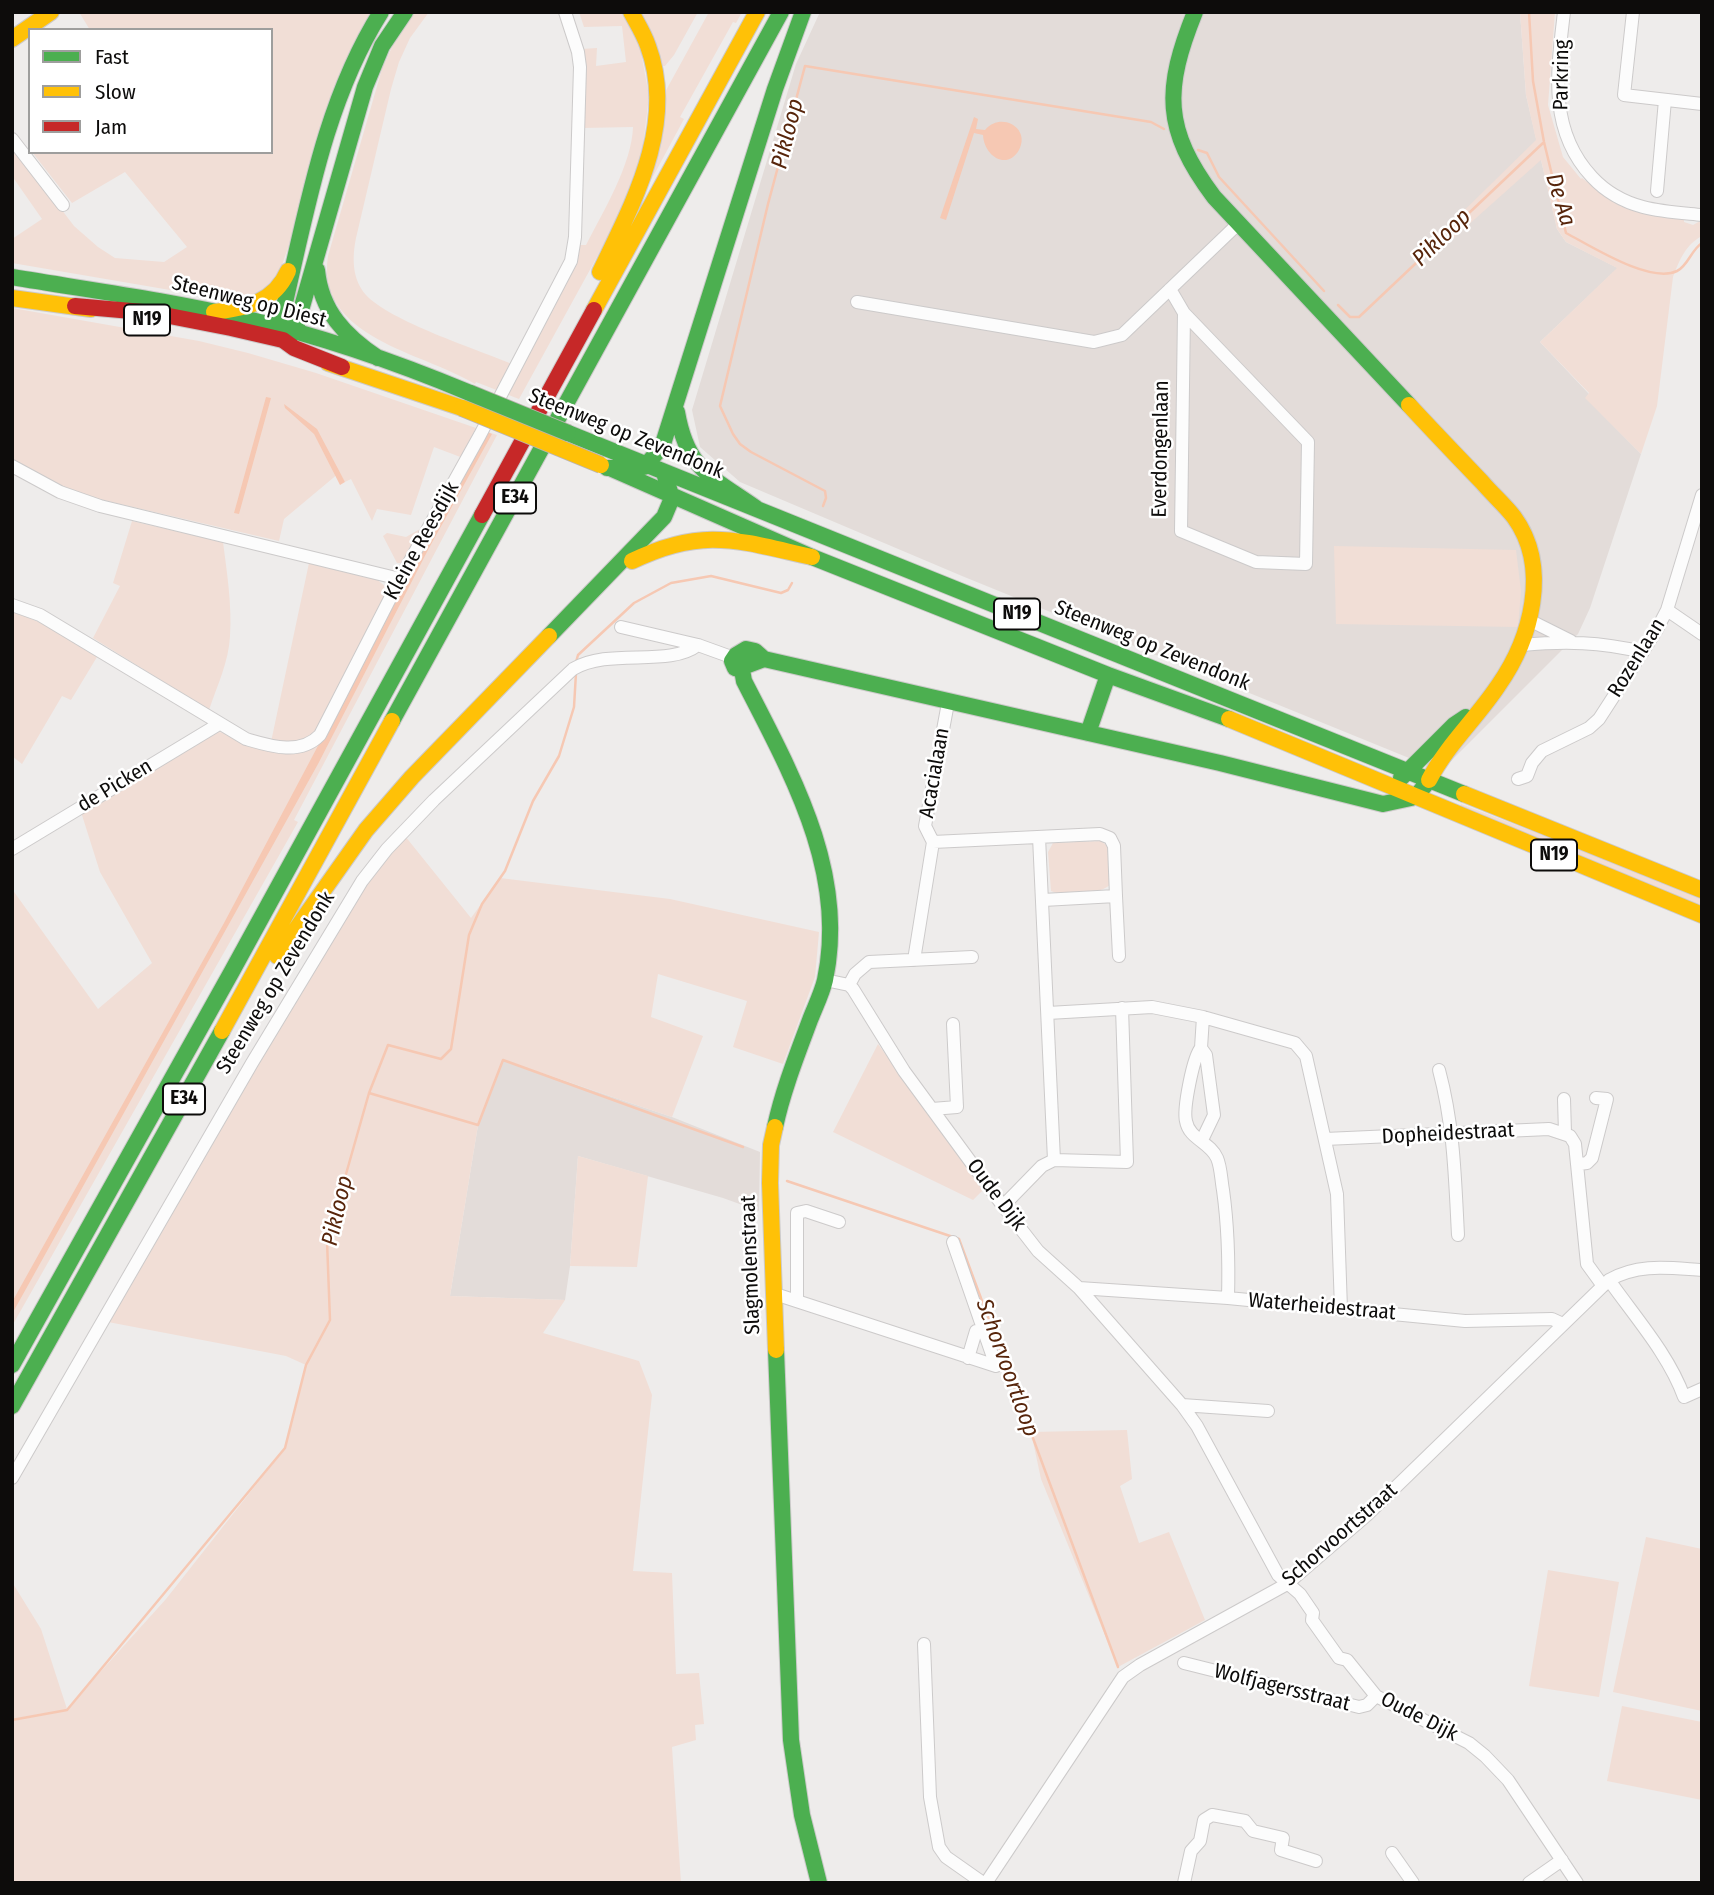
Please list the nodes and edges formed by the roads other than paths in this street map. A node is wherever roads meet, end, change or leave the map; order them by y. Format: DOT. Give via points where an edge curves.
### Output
graph roads {
  1 [pos="51,12"];
  2 [pos="382,12"];
  3 [pos="405,12"];
  4 [pos="565,12"];
  5 [pos="631,12"];
  6 [pos="757,12"];
  7 [pos="781,12"];
  8 [pos="803,12"];
  9 [pos="1195,12"];
  10 [pos="1564,12"];
  11 [pos="1633,12"];
  12 [pos="12,39"];
  13 [pos="1665,100"];
  14 [pos="1702,104"];
  15 [pos="12,139"];
  16 [pos="1657,191"];
  17 [pos="63,205"];
  18 [pos="1702,215"];
  19 [pos="1238,224"];
  20 [pos="296,257"];
  21 [pos="316,258"];
  22 [pos="12,277"];
  23 [pos="1170,289"];
  24 [pos="12,298"];
  25 [pos="857,302"];
  26 [pos="75,306"];
  27 [pos="214,312"];
  28 [pos="1184,313"];
  29 [pos="286,334"];
  30 [pos="378,358"];
  31 [pos="342,367"];
  32 [pos="557,377"];
  33 [pos="470,393"];
  34 [pos="676,407"];
  35 [pos="462,408"];
  36 [pos="12,466"];
  37 [pos="604,466"];
  38 [pos="648,466"];
  39 [pos="664,473"];
  40 [pos="1702,495"];
  41 [pos="674,496"];
  42 [pos="756,508"];
  43 [pos="812,556"];
  44 [pos="615,571"];
  45 [pos="400,579"];
  46 [pos="12,605"];
  47 [pos="1667,610"];
  48 [pos="1529,620"];
  49 [pos="621,627"];
  50 [pos="1702,635"];
  51 [pos="1571,641"];
  52 [pos="698,645"];
  53 [pos="1522,645"];
  54 [pos="1643,652"];
  55 [pos="741,662"];
  56 [pos="1108,675"];
  57 [pos="1488,702"];
  58 [pos="948,703"];
  59 [pos="219,724"];
  60 [pos="1088,733"];
  61 [pos="1407,771"];
  62 [pos="1518,779"];
  63 [pos="1429,780"];
  64 [pos="1394,786"];
  65 [pos="1350,795"];
  66 [pos="1417,796"];
  67 [pos="1039,837"];
  68 [pos="933,842"];
  69 [pos="12,849"];
  70 [pos="1702,890"];
  71 [pos="1116,896"];
  72 [pos="1043,900"];
  73 [pos="1702,915"];
  74 [pos="972,957"];
  75 [pos="1119,957"];
  76 [pos="914,960"];
  77 [pos="825,980"];
  78 [pos="248,984"];
  79 [pos="849,985"];
  80 [pos="1122,1008"];
  81 [pos="1048,1013"];
  82 [pos="1203,1017"];
  83 [pos="953,1024"];
  84 [pos="1201,1048"];
  85 [pos="1438,1070"];
  86 [pos="1596,1098"];
  87 [pos="1564,1099"];
  88 [pos="932,1109"];
  89 [pos="1453,1134"];
  90 [pos="1567,1135"];
  91 [pos="1325,1139"];
  92 [pos="1202,1140"];
  93 [pos="1054,1160"];
  94 [pos="1578,1164"];
  95 [pos="1003,1206"];
  96 [pos="839,1222"];
  97 [pos="1458,1235"];
  98 [pos="953,1242"];
  99 [pos="1702,1269"];
  100 [pos="1606,1283"];
  101 [pos="1079,1288"];
  102 [pos="772,1293"];
  103 [pos="1228,1298"];
  104 [pos="797,1301"];
  105 [pos="1341,1309"];
  106 [pos="1563,1324"];
  107 [pos="976,1331"];
  108 [pos="968,1358"];
  109 [pos="12,1365"];
  110 [pos="1702,1389"];
  111 [pos="1182,1405"];
  112 [pos="12,1406"];
  113 [pos="1268,1411"];
  114 [pos="12,1478"];
  115 [pos="1287,1584"];
  116 [pos="924,1644"];
  117 [pos="1184,1663"];
  118 [pos="1376,1696"];
  119 [pos="1392,1853"];
  120 [pos="1316,1860"];
  121 [pos="1562,1860"];
  122 [pos="819,1883"];
  123 [pos="985,1883"];
  124 [pos="1184,1883"];
  125 [pos="1413,1883"];
  126 [pos="1529,1883"];
  127 [pos="1577,1883"];
  1 -- 12 [label="main road"];
  2 -- 20 [label="main road" via="342,89"];
  3 -- 21 [label="main road" via="382,46 365,87"];
  4 -- 45 [label="street, Kleine Reesdijk" via="580,66 571,261"];
  5 -- 32 [label="main road" via="655,65 657,124 635,197 573,329"];
  6 -- 32 [label="main road, E34"];
  7 -- 78 [label="main road, E34"];
  8 -- 34 [label="main road"];
  9 -- 19 [label="main road" via="1173,74 1175,126 1195,175"];
  10 -- 18 [label="street, Parkring" via="1559,112 1576,159 1600,186 1623,200"];
  11 -- 13 [label="street" via="1624,95"];
  13 -- 14 [label="street"];
  13 -- 16 [label="street"];
  15 -- 17 [label="street"];
  19 -- 23 [label="street"];
  19 -- 48 [label="main road" via="1515,518 1530,550 1536,584"];
  20 -- 27 [label="main road" via="282,286 270,297 243,309"];
  20 -- 29 [label="main road"];
  21 -- 29 [label="main road"];
  21 -- 30 [label="main road" via="317,283 330,315 351,341"];
  22 -- 27 [label="main road, Steenweg op Diest / N19"];
  23 -- 25 [label="street" via="1122,335 1094,342"];
  23 -- 28 [label="street, Everdongenlaan"];
  24 -- 26 [label="main road, Steenweg op Diest / N19"];
  26 -- 29 [label="main road" via="126,308"];
  26 -- 31 [label="main road, Steenweg op Diest / N19" via="205,330"];
  27 -- 29 [label="main road, Steenweg op Diest / N19"];
  28 -- 28 [label="street, Everdongenlaan" via="1308,442 1306,564 1256,562 1181,531"];
  29 -- 30 [label="main road, Steenweg op Diest / N19"];
  29 -- 31 [label="main road" via="287,345"];
  30 -- 33 [label="main road, Steenweg op Diest / N19"];
  31 -- 35 [label="main road, Steenweg op Diest / N19"];
  32 -- 109 [label="main road, E34"];
  33 -- 38 [label="main road, Steenweg op Zevendonk / N19, bridge"];
  34 -- 38 [label="main road" via="663,447"];
  34 -- 42 [label="main road" via="680,438 692,458 709,476"];
  35 -- 37 [label="main road, Steenweg op Zevendonk / N19, bridge"];
  36 -- 45 [label="street" via="86,502"];
  37 -- 38 [label="main road" via="640,470"];
  37 -- 41 [label="main road, Steenweg op Zevendonk / N19"];
  38 -- 39 [label="main road, Steenweg op Zevendonk / N19"];
  39 -- 41 [label="main road"];
  39 -- 42 [label="main road, Steenweg op Zevendonk / N19"];
  40 -- 47 [label="street, Rozenlaan"];
  41 -- 43 [label="main road, Steenweg op Zevendonk / N19"];
  41 -- 44 [label="main road" via="670,508"];
  42 -- 61 [label="main road, Steenweg op Zevendonk / N19"];
  43 -- 44 [label="main road" via="741,540 705,538 665,545"];
  43 -- 56 [label="main road, Steenweg op Zevendonk / N19"];
  44 -- 78 [label="main road" via="412,777 366,830 273,963"];
  45 -- 59 [label="street, Kleine Reesdijk" via="315,740 299,748 265,745"];
  46 -- 59 [label="street, Kleine Reesdijk" via="40,615"];
  47 -- 50 [label="street"];
  47 -- 54 [label="street, Rozenlaan"];
  48 -- 51 [label="street"];
  48 -- 53 [label="main road"];
  49 -- 52 [label="street"];
  51 -- 53 [label="street"];
  51 -- 54 [label="street"];
  52 -- 55 [label="street"];
  52 -- 114 [label="street, Steenweg op Zevendonk" via="661,656 591,660 573,669 387,849 362,881 252,1063"];
  53 -- 57 [label="main road"];
  54 -- 62 [label="street, Rozenlaan" via="1599,719 1542,751 1527,776"];
  55 -- 58 [label="main road" via="764,659"];
  55 -- 77 [label="main road, Slagmolenstraat" via="744,681 793,778 828,882 831,918"];
  56 -- 60 [label="main road"];
  56 -- 64 [label="main road, Steenweg op Zevendonk / N19"];
  57 -- 61 [label="main road" via="1454,725"];
  57 -- 63 [label="main road" via="1442,756"];
  58 -- 60 [label="main road"];
  58 -- 68 [label="street, Acacialaan" via="925,826"];
  59 -- 69 [label="street, de Picken"];
  60 -- 65 [label="main road"];
  61 -- 63 [label="main road, Steenweg op Zevendonk / N19"];
  61 -- 64 [label="main road"];
  63 -- 66 [label="main road"];
  63 -- 70 [label="main road, Steenweg op Zevendonk / N19"];
  64 -- 65 [label="main road"];
  64 -- 66 [label="main road, Steenweg op Zevendonk / N19"];
  65 -- 66 [label="main road" via="1383,804 1407,802"];
  66 -- 73 [label="main road, Steenweg op Zevendonk / N19"];
  67 -- 68 [label="street, Acacialaan"];
  67 -- 71 [label="street, Acacialaan" via="1100,834 1110,838"];
  67 -- 72 [label="street"];
  68 -- 76 [label="street, Acacialaan"];
  71 -- 72 [label="street"];
  71 -- 75 [label="street, Acacialaan"];
  72 -- 81 [label="street"];
  74 -- 76 [label="street"];
  76 -- 79 [label="street" via="869,962"];
  77 -- 79 [label="street"];
  77 -- 102 [label="main road, Slagmolenstraat" via="780,1102 771,1145"];
  78 -- 112 [label="main road, E34"];
  79 -- 88 [label="street, Oude Dijk"];
  80 -- 81 [label="street"];
  80 -- 82 [label="street" via="1152,1007"];
  80 -- 93 [label="street" via="1127,1162"];
  81 -- 93 [label="street"];
  82 -- 84 [label="street"];
  82 -- 91 [label="street" via="1301,1048"];
  83 -- 88 [label="street" via="957,1107"];
  84 -- 92 [label="street" via="1206,1055 1214,1115"];
  84 -- 92 [label="street" via="1185,1120 1191,1133"];
  85 -- 89 [label="street"];
  86 -- 94 [label="street" via="1607,1099 1592,1158"];
  87 -- 90 [label="street"];
  88 -- 95 [label="street, Oude Dijk"];
  89 -- 90 [label="street, Dopheidestraat" via="1549,1129"];
  89 -- 91 [label="street, Dopheidestraat"];
  89 -- 97 [label="street"];
  90 -- 94 [label="street" via="1575,1144"];
  91 -- 105 [label="street" via="1339,1213"];
  92 -- 103 [label="street" via="1219,1164 1226,1210"];
  93 -- 95 [label="street" via="1042,1166"];
  94 -- 100 [label="street" via="1587,1264"];
  95 -- 101 [label="street, Oude Dijk" via="1038,1251"];
  96 -- 104 [label="street" via="806,1211 797,1213"];
  98 -- 108 [label="street" via="996,1366"];
  99 -- 100 [label="street, Schorvoortstraat" via="1643,1268"];
  100 -- 106 [label="street, Schorvoortstraat"];
  100 -- 110 [label="street" via="1657,1348 1684,1397"];
  101 -- 103 [label="street, Waterheidestraat"];
  101 -- 111 [label="street, Oude Dijk"];
  102 -- 104 [label="street"];
  102 -- 122 [label="main road, Slagmolenstraat" via="791,1740 802,1815"];
  103 -- 105 [label="street, Waterheidestraat"];
  104 -- 108 [label="street"];
  105 -- 106 [label="street, Waterheidestraat" via="1465,1321 1552,1320"];
  106 -- 115 [label="street, Schorvoortstraat" via="1367,1515"];
  107 -- 108 [label="street"];
  111 -- 113 [label="street"];
  111 -- 115 [label="street, Oude Dijk"];
  115 -- 118 [label="street, Oude Dijk" via="1300,1594 1339,1658 1347,1660"];
  115 -- 123 [label="street, Schorvoortstraat" via="1123,1677"];
  116 -- 123 [label="street" via="930,1797 939,1847 946,1857"];
  117 -- 118 [label="street, Wolfjagersstraat" via="1359,1707"];
  118 -- 121 [label="street, Oude Dijk" via="1469,1743 1485,1756 1508,1780"];
  119 -- 125 [label="street"];
  120 -- 124 [label="street" via="1281,1850 1283,1838 1253,1831 1245,1821 1212,1815 1204,1821 1200,1841 1191,1851"];
  121 -- 126 [label="street"];
  121 -- 127 [label="street, Oude Dijk"];
}
